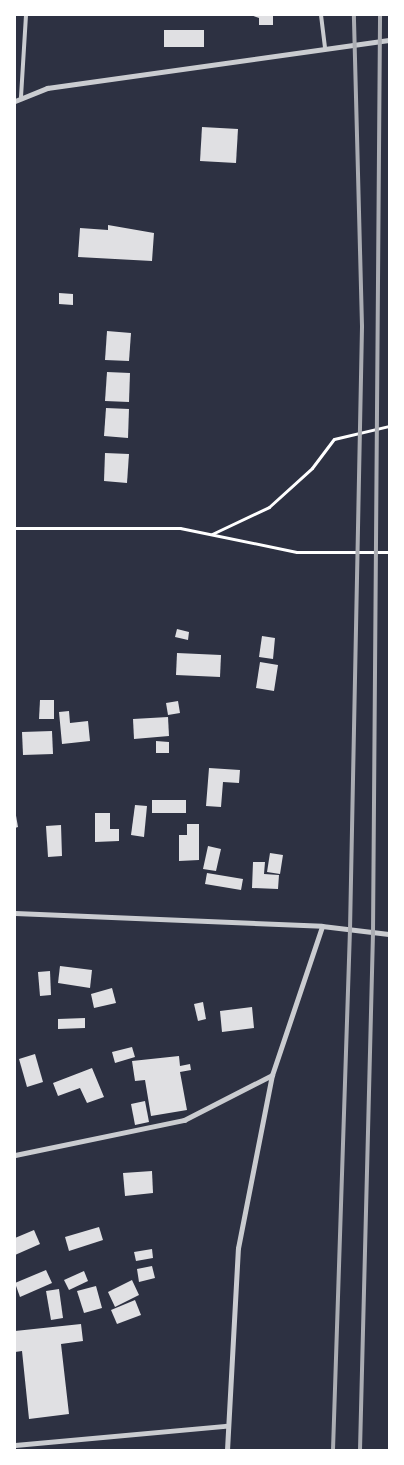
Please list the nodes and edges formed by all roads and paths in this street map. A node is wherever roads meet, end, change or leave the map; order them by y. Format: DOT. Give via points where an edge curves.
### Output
graph roads {
  1 [pos="26,15"];
  2 [pos="321,15"];
  3 [pos="389,40"];
  4 [pos="325,48"];
  5 [pos="21,96"];
  6 [pos="15,100"];
  7 [pos="389,426"];
  8 [pos="15,528"];
  9 [pos="212,534"];
  10 [pos="389,552"];
  11 [pos="15,913"];
  12 [pos="322,926"];
  13 [pos="389,934"];
  14 [pos="272,1075"];
  15 [pos="15,1155"];
  16 [pos="225,1426"];
  17 [pos="15,1445"];
  18 [pos="227,1450"];
  1 -- 5 [label="lane"];
  2 -- 4 [label="lane"];
  3 -- 4 [label="street"];
  4 -- 5 [label="street" via="48,88"];
  5 -- 6 [label="street"];
  7 -- 9 [label="path" via="334,439 312,468 269,506"];
  8 -- 9 [label="path" via="180,528"];
  9 -- 10 [label="path" via="296,552"];
  11 -- 12 [label="street"];
  12 -- 13 [label="street"];
  12 -- 14 [label="street"];
  14 -- 15 [label="street" via="184,1120"];
  14 -- 16 [label="street" via="238,1248"];
  16 -- 17 [label="street"];
  16 -- 18 [label="street"];
}
